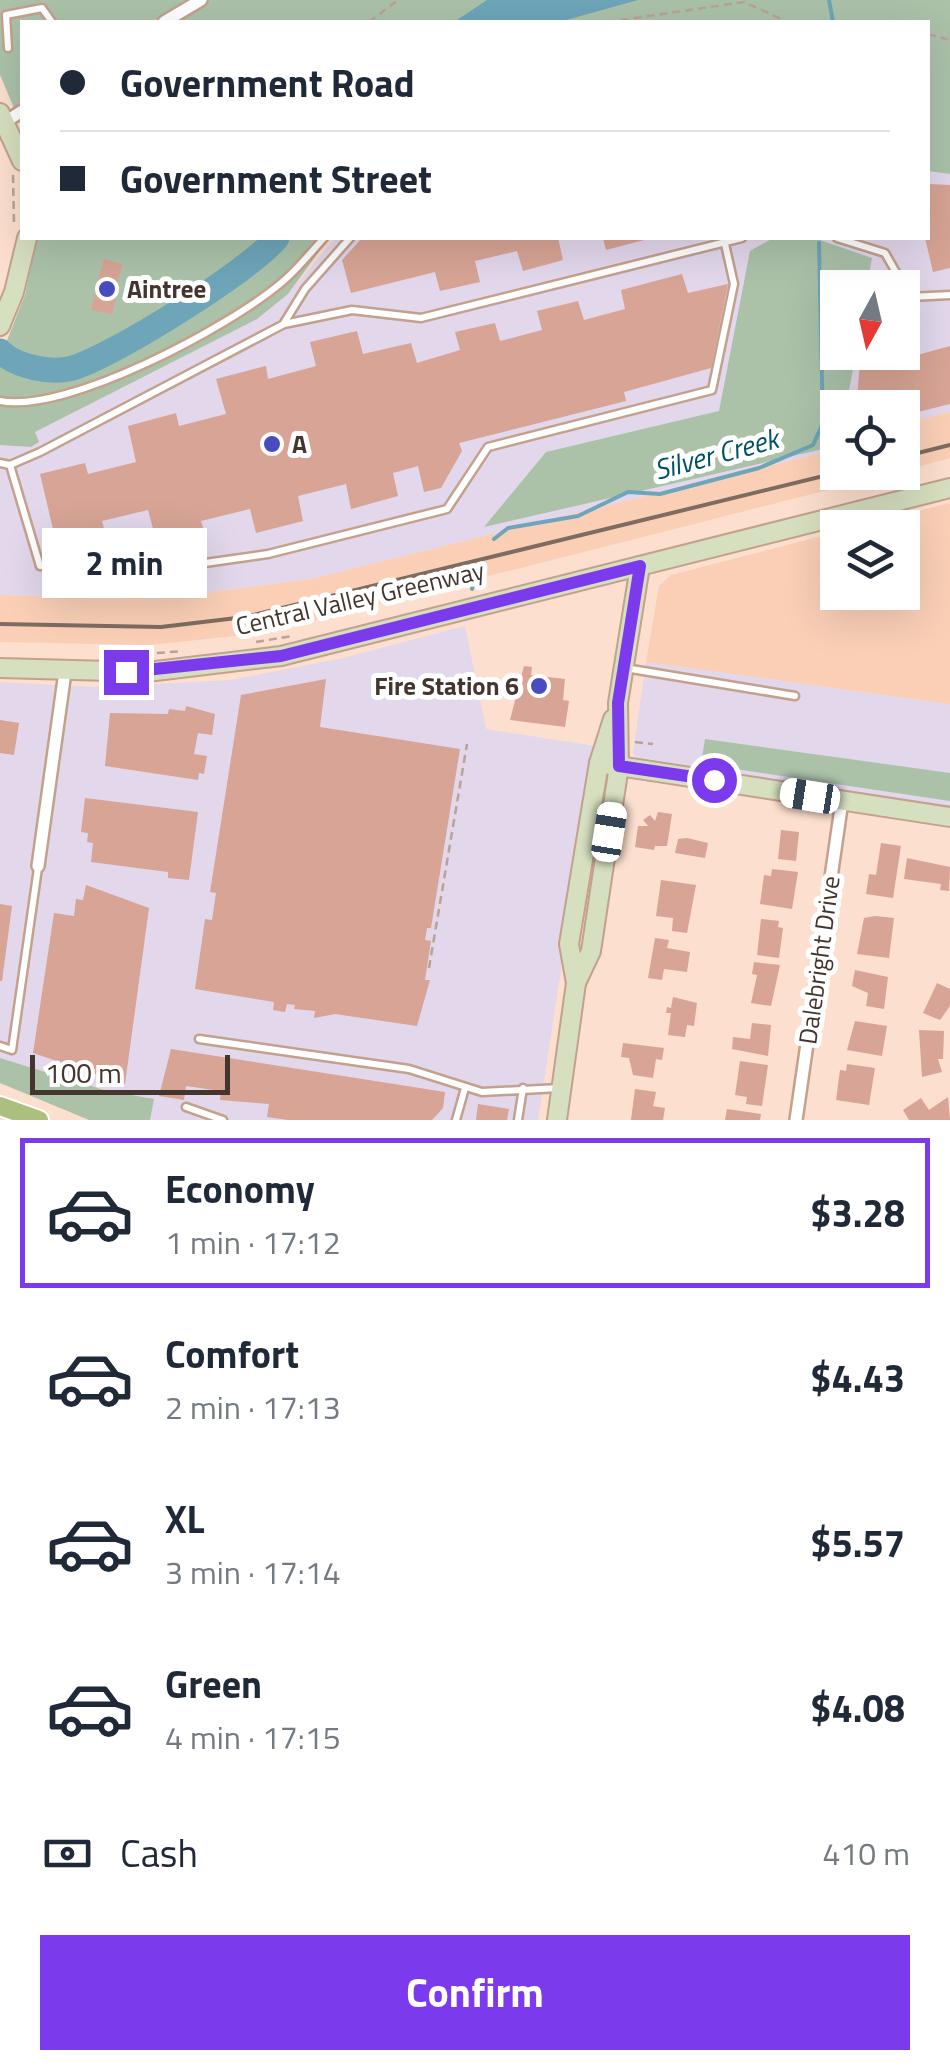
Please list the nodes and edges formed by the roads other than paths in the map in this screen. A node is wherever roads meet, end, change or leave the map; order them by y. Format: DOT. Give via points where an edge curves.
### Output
graph roads {
  1 [pos="200,0"];
  2 [pos="51,20"];
  3 [pos="167,20"];
  4 [pos="8,48"];
  5 [pos="3,118"];
  6 [pos="15,161"];
  7 [pos="20,236"];
  8 [pos="322,240"];
  9 [pos="348,240"];
  10 [pos="736,240"];
  11 [pos="844,240"];
  12 [pos="725,244"];
  13 [pos="950,295"];
  14 [pos="3,318"];
  15 [pos="284,324"];
  16 [pos="0,401"];
  17 [pos="0,463"];
  18 [pos="10,465"];
  19 [pos="950,488"];
  20 [pos="640,566"];
  21 [pos="0,668"];
  22 [pos="624,668"];
  23 [pos="64,672"];
  24 [pos="795,696"];
  25 [pos="618,703"];
  26 [pos="599,763"];
  27 [pos="619,766"];
  28 [pos="842,801"];
  29 [pos="950,817"];
  30 [pos="38,866"];
  31 [pos="576,983"];
  32 [pos="199,1039"];
  33 [pos="0,1046"];
  34 [pos="465,1088"];
  35 [pos="523,1088"];
  36 [pos="561,1088"];
  37 [pos="0,1106"];
  38 [pos="186,1107"];
  39 [pos="39,1120"];
  40 [pos="223,1120"];
  41 [pos="456,1120"];
  42 [pos="518,1120"];
  43 [pos="556,1120"];
  44 [pos="796,1120"];
  1 -- 3 [label="street"];
  2 -- 4 [label="lane" via="42,8 6,15"];
  5 -- 6 [label="street"];
  7 -- 14 [label="street"];
  8 -- 16 [label="lane" via="249,307 129,369 76,394 34,403"];
  9 -- 15 [label="lane"];
  10 -- 12 [label="lane"];
  11 -- 13 [label="lane" via="885,253 910,297"];
  12 -- 15 [label="lane" via="421,318 352,310"];
  12 -- 18 [label="lane" via="734,284 712,390 488,446 446,509 268,554 170,568 40,566"];
  15 -- 18 [label="lane"];
  17 -- 18 [label="lane"];
  19 -- 20 [label="street"];
  20 -- 22 [label="street"];
  20 -- 23 [label="street" via="281,656 166,670"];
  21 -- 23 [label="street"];
  22 -- 24 [label="lane"];
  22 -- 25 [label="street"];
  23 -- 30 [label="street"];
  25 -- 26 [label="street"];
  25 -- 27 [label="street"];
  26 -- 27 [label="street"];
  26 -- 31 [label="street" via="569,944"];
  27 -- 28 [label="street"];
  27 -- 31 [label="street" via="591,950"];
  28 -- 29 [label="street"];
  28 -- 44 [label="street, Dalebright Drive"];
  30 -- 33 [label="lane" via="12,1050"];
  31 -- 36 [label="street"];
  32 -- 34 [label="lane" via="409,1069"];
  34 -- 35 [label="lane" via="502,1094"];
  34 -- 41 [label="lane"];
  35 -- 36 [label="lane"];
  35 -- 42 [label="lane"];
  36 -- 43 [label="street"];
  37 -- 39 [label="main road"];
  38 -- 40 [label="lane"];
}
